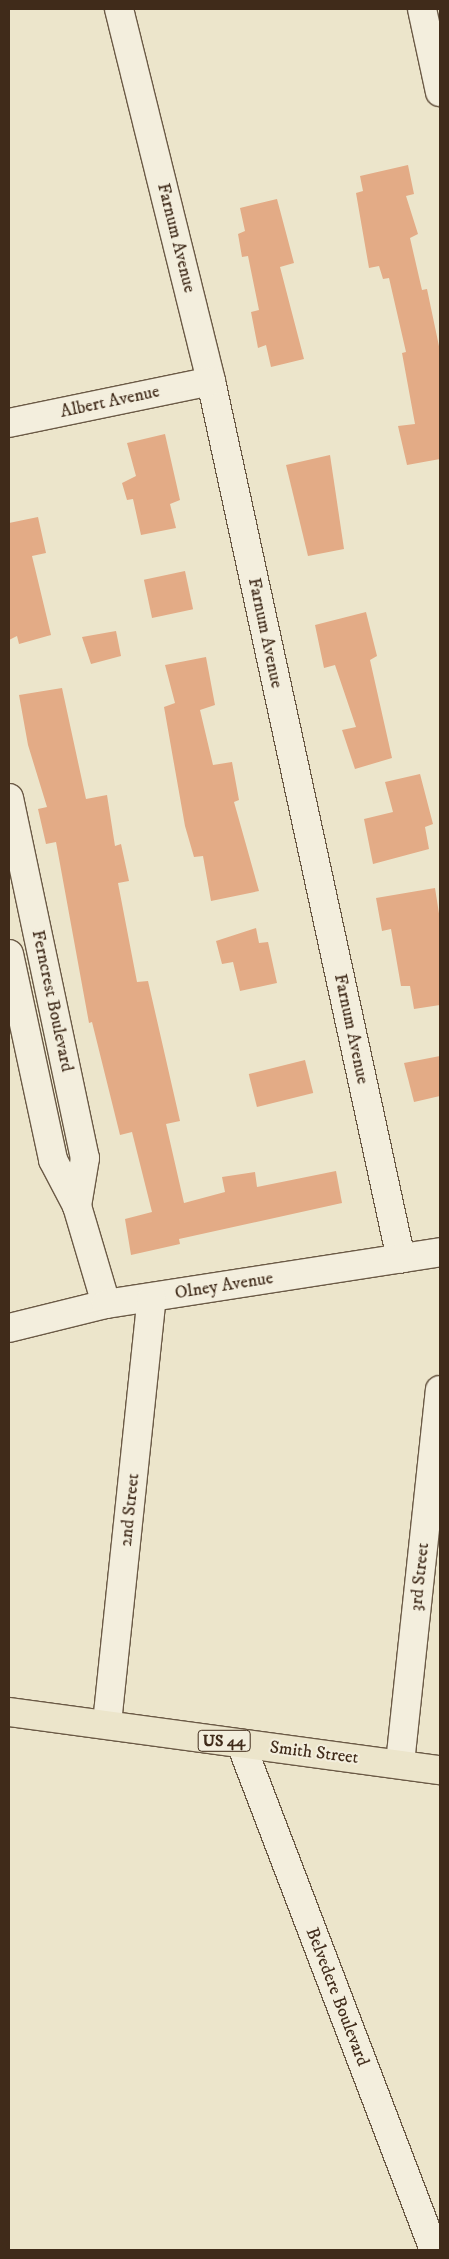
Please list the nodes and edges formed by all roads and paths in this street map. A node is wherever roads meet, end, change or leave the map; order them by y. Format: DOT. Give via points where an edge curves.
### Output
graph roads {
  1 [pos="119,9"];
  2 [pos="422,9"];
  3 [pos="440,92"];
  4 [pos="211,381"];
  5 [pos="9,423"];
  6 [pos="9,798"];
  7 [pos="9,954"];
  8 [pos="78,1206"];
  9 [pos="440,1252"];
  10 [pos="401,1259"];
  11 [pos="152,1298"];
  12 [pos="106,1304"];
  13 [pos="9,1328"];
  14 [pos="440,1390"];
  15 [pos="9,1712"];
  16 [pos="107,1723"];
  17 [pos="241,1744"];
  18 [pos="400,1764"];
  19 [pos="440,1770"];
  20 [pos="434,2250"];
  1 -- 4 [label="street, Farnum Avenue"];
  2 -- 3 [label="street"];
  4 -- 5 [label="street, Albert Avenue"];
  4 -- 10 [label="street, Farnum Avenue"];
  6 -- 8 [label="street, Ferncrest Boulevard" via="85,1158"];
  7 -- 8 [label="street, Ferncrest Boulevard" via="53,1160"];
  8 -- 12 [label="street, Ferncrest Boulevard"];
  9 -- 10 [label="street, Olney Avenue"];
  10 -- 11 [label="street, Olney Avenue"];
  11 -- 12 [label="street, Olney Avenue"];
  11 -- 16 [label="street, 2nd Street"];
  12 -- 13 [label="street, Olney Avenue"];
  14 -- 18 [label="street, 3rd Street"];
  15 -- 16 [label="main road, Smith Street / US 44"];
  16 -- 17 [label="main road, Smith Street / US 44"];
  17 -- 18 [label="main road, Smith Street / US 44"];
  17 -- 20 [label="street, Belvedere Boulevard"];
  18 -- 19 [label="main road, Smith Street / US 44"];
}
